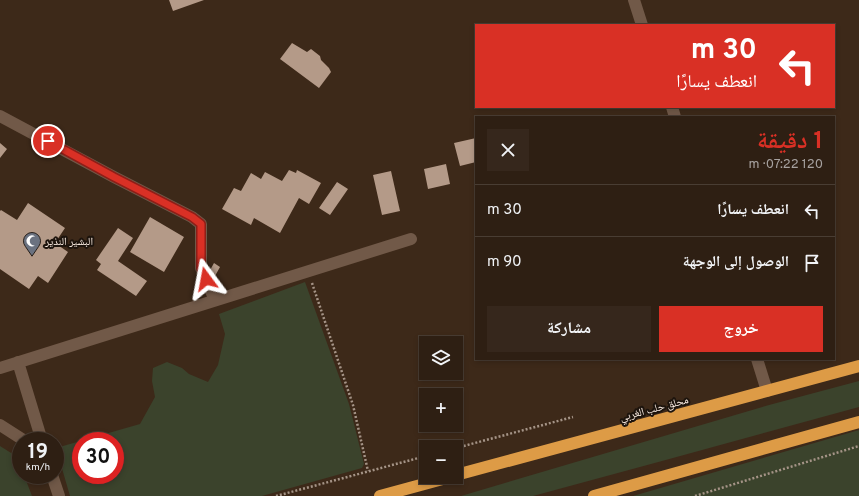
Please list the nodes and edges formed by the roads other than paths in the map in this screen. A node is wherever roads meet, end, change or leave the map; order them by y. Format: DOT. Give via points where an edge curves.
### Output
graph roads {
  1 [pos="634,0"];
  2 [pos="642,24"];
  3 [pos="0,116"];
  4 [pos="411,239"];
  5 [pos="215,300"];
  6 [pos="757,360"];
  7 [pos="18,362"];
  8 [pos="859,366"];
  9 [pos="0,368"];
  10 [pos="767,391"];
  11 [pos="859,422"];
  12 [pos="0,425"];
  13 [pos="39,432"];
  14 [pos="12,433"];
  15 [pos="463,473"];
  16 [pos="55,484"];
  17 [pos="424,484"];
  18 [pos="59,496"];
  19 [pos="380,496"];
  20 [pos="594,496"];
  1 -- 2 [label="street"];
  3 -- 5 [label="street" via="201,224 201,268"];
  4 -- 5 [label="street"];
  5 -- 7 [label="street"];
  6 -- 10 [label="street"];
  7 -- 9 [label="street"];
  7 -- 13 [label="street"];
  8 -- 10 [label="highway, محلق حلب الغربي"];
  10 -- 15 [label="highway, محلق حلب الغربي"];
  11 -- 20 [label="highway"];
  12 -- 14 [label="street"];
  16 -- 18 [label="street"];
  17 -- 19 [label="highway"];
}
